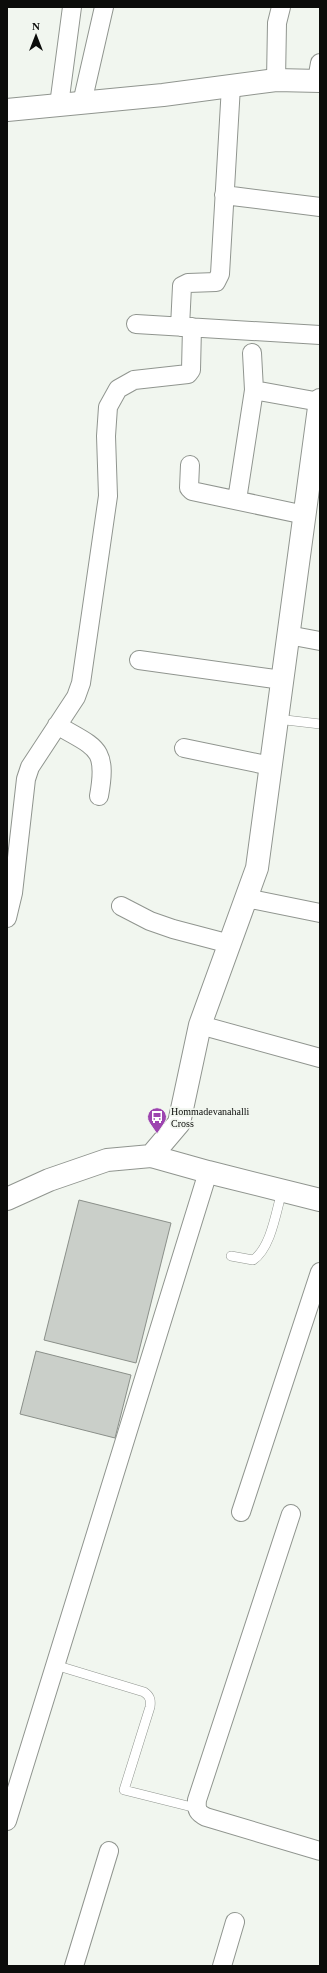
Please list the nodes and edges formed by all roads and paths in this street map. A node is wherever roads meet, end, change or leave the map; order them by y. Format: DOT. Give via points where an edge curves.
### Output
graph roads {
  1 [pos="72,7"];
  2 [pos="104,7"];
  3 [pos="281,7"];
  4 [pos="319,75"];
  5 [pos="276,80"];
  6 [pos="231,86"];
  7 [pos="82,103"];
  8 [pos="59,105"];
  9 [pos="7,110"];
  10 [pos="224,195"];
  11 [pos="320,206"];
  12 [pos="136,324"];
  13 [pos="186,327"];
  14 [pos="320,335"];
  15 [pos="252,353"];
  16 [pos="254,390"];
  17 [pos="320,401"];
  18 [pos="316,463"];
  19 [pos="190,465"];
  20 [pos="237,500"];
  21 [pos="305,515"];
  22 [pos="288,635"];
  23 [pos="320,641"];
  24 [pos="139,660"];
  25 [pos="282,680"];
  26 [pos="277,719"];
  27 [pos="320,724"];
  28 [pos="57,725"];
  29 [pos="184,748"];
  30 [pos="271,766"];
  31 [pos="99,796"];
  32 [pos="246,898"];
  33 [pos="121,906"];
  34 [pos="320,913"];
  35 [pos="7,918"];
  36 [pos="230,944"];
  37 [pos="200,1025"];
  38 [pos="320,1058"];
  39 [pos="151,1156"];
  40 [pos="208,1172"];
  41 [pos="282,1191"];
  42 [pos="7,1199"];
  43 [pos="320,1200"];
  44 [pos="231,1256"];
  45 [pos="320,1272"];
  46 [pos="241,1512"];
  47 [pos="291,1514"];
  48 [pos="55,1665"];
  49 [pos="196,1808"];
  50 [pos="7,1821"];
  51 [pos="109,1851"];
  52 [pos="320,1851"];
  53 [pos="236,1922"];
  54 [pos="74,1966"];
  55 [pos="222,1966"];
  1 -- 8 [label="street"];
  2 -- 7 [label="street"];
  3 -- 5 [label="street" via="277,23"];
  4 -- 5 [label="main road"];
  5 -- 6 [label="main road"];
  6 -- 7 [label="main road"];
  6 -- 10 [label="street"];
  7 -- 8 [label="main road"];
  8 -- 9 [label="main road"];
  10 -- 11 [label="street"];
  10 -- 13 [label="street" via="219,280 212,283 188,283 182,286"];
  12 -- 13 [label="street"];
  13 -- 14 [label="street"];
  13 -- 28 [label="street" via="191,370 188,374 134,380 118,389 108,407 108,502 81,683 76,697"];
  15 -- 16 [label="street"];
  16 -- 17 [label="street"];
  16 -- 20 [label="street"];
  17 -- 18 [label="main road"];
  18 -- 21 [label="main road"];
  19 -- 20 [label="street" via="189,488 192,491"];
  20 -- 21 [label="street"];
  21 -- 22 [label="main road"];
  22 -- 23 [label="street"];
  22 -- 25 [label="main road"];
  24 -- 25 [label="street"];
  25 -- 26 [label="main road"];
  26 -- 27 [label="lane"];
  26 -- 30 [label="main road"];
  28 -- 31 [label="street" via="92,746 101,758 102,781"];
  28 -- 35 [label="street" via="30,767 26,779 13,893"];
  29 -- 30 [label="street"];
  30 -- 32 [label="main road" via="257,868"];
  32 -- 34 [label="street"];
  32 -- 36 [label="main road"];
  33 -- 36 [label="street" via="172,929"];
  36 -- 37 [label="main road"];
  37 -- 38 [label="street"];
  37 -- 39 [label="main road" via="179,1123"];
  39 -- 40 [label="main road"];
  39 -- 42 [label="main road" via="107,1160 49,1180"];
  40 -- 41 [label="main road"];
  40 -- 48 [label="street"];
  41 -- 43 [label="main road"];
  41 -- 44 [label="lane" via="261,1255 253,1260"];
  45 -- 46 [label="street"];
  47 -- 49 [label="street" via="196,1800"];
  48 -- 49 [label="lane" via="144,1692 148,1696 150,1707 124,1790"];
  48 -- 50 [label="street"];
  49 -- 52 [label="street" via="199,1814 206,1817"];
  51 -- 54 [label="street"];
  53 -- 55 [label="street"];
}
